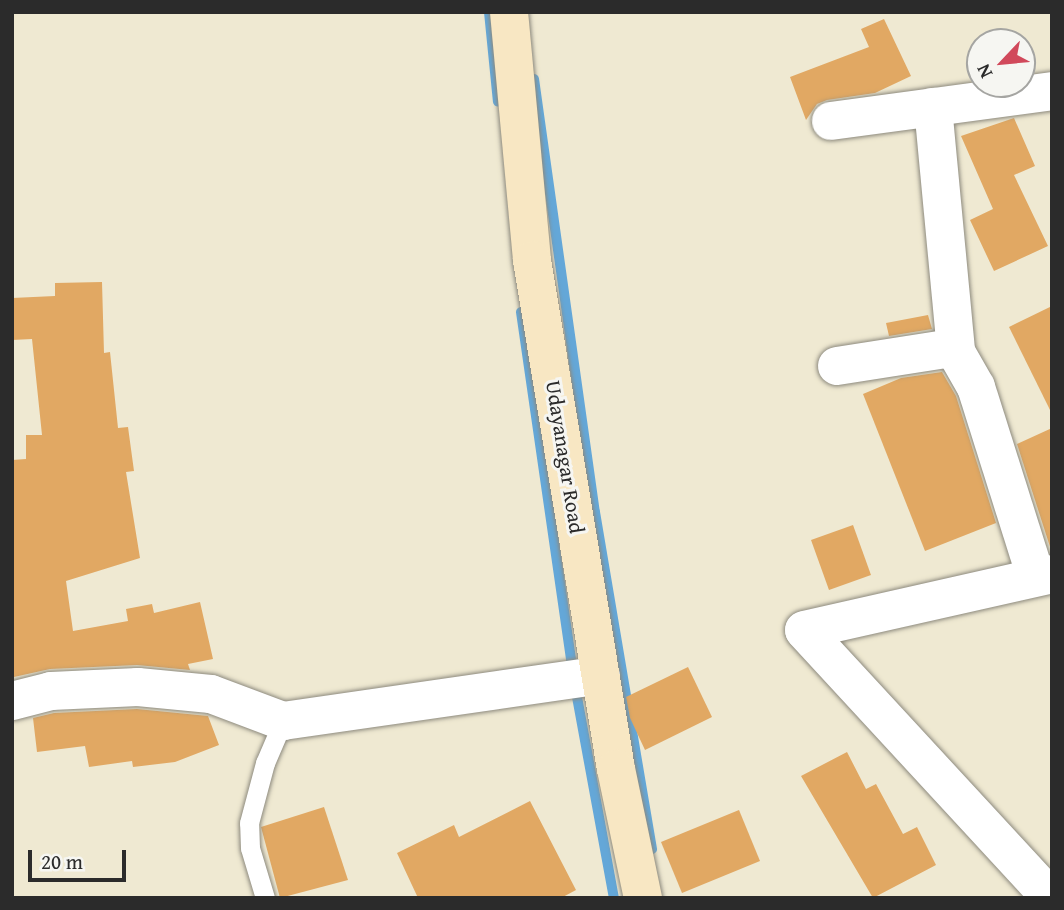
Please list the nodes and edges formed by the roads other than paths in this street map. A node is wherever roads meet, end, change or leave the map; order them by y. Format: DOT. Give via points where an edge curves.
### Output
graph roads {
  1 [pos="509,12"];
  2 [pos="1052,91"];
  3 [pos="933,107"];
  4 [pos="831,121"];
  5 [pos="956,352"];
  6 [pos="837,366"];
  7 [pos="1044,575"];
  8 [pos="601,675"];
  9 [pos="12,701"];
  10 [pos="283,721"];
  11 [pos="641,897"];
  12 [pos="265,898"];
  13 [pos="1051,898"];
  1 -- 8 [label="street, Udayanagar Road" via="532,260"];
  2 -- 3 [label="street"];
  3 -- 4 [label="street"];
  3 -- 5 [label="street"];
  5 -- 6 [label="street" via="946,349"];
  5 -- 7 [label="street" via="976,387"];
  7 -- 13 [label="street" via="804,630"];
  8 -- 10 [label="street"];
  8 -- 11 [label="street, Udayanagar Road"];
  9 -- 10 [label="street" via="51,691 138,687 211,695"];
  10 -- 12 [label="lane" via="265,763 249,823 250,848"];
}
